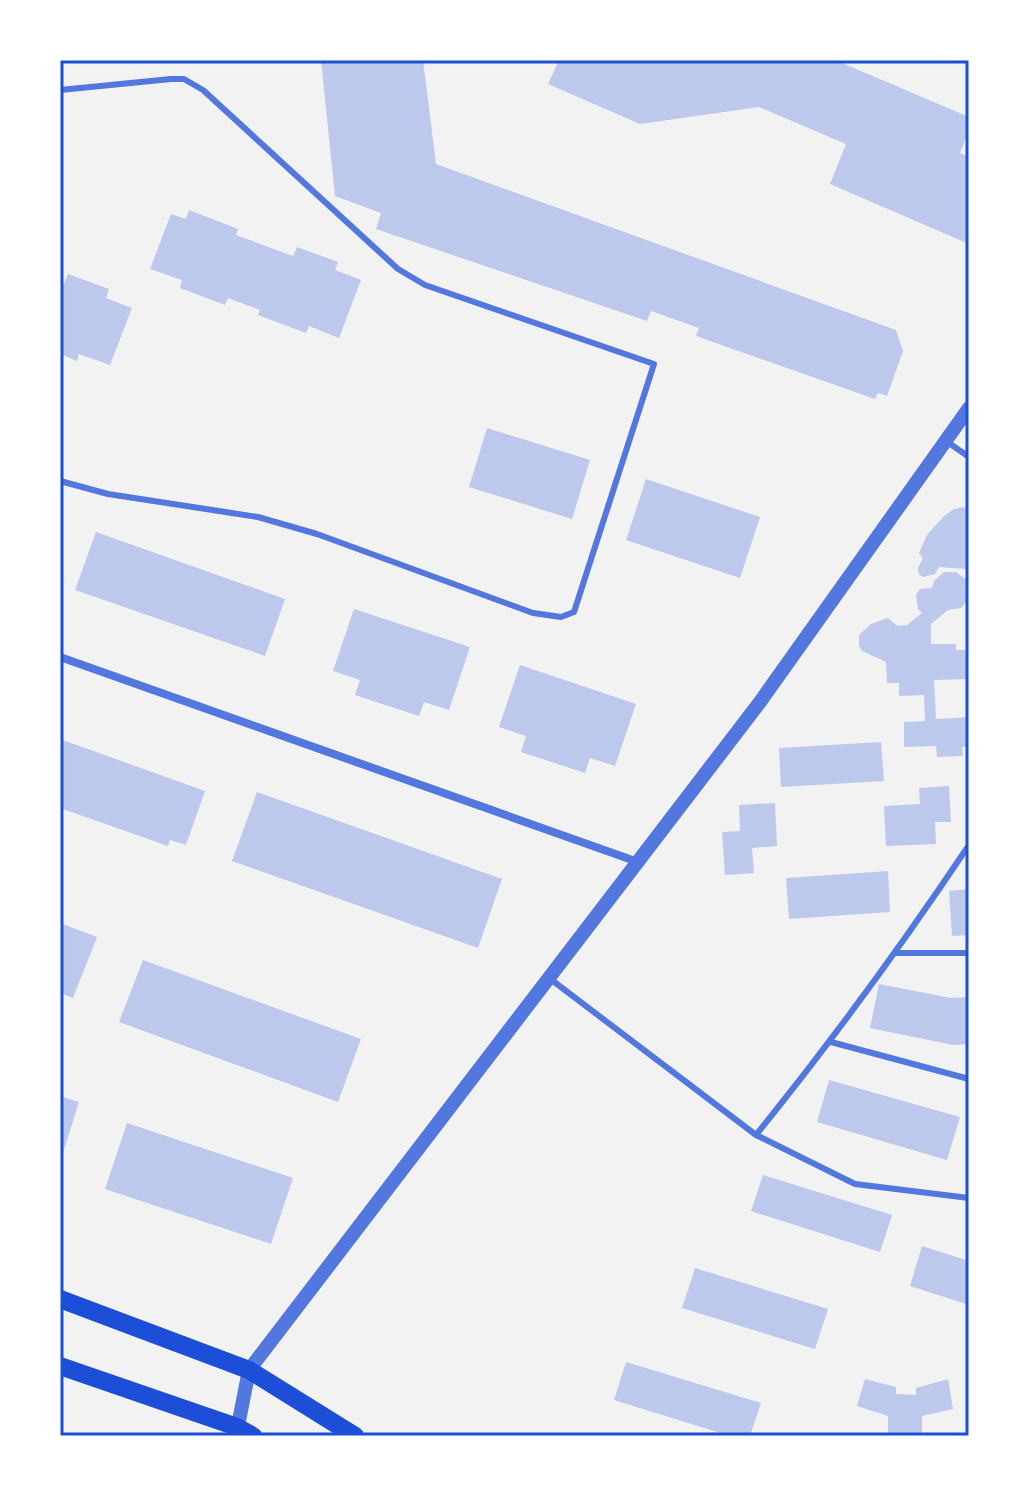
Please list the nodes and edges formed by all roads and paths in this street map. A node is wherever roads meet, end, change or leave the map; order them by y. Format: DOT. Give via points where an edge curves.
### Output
graph roads {
  1 [pos="60,90"];
  2 [pos="969,408"];
  3 [pos="946,441"];
  4 [pos="969,457"];
  5 [pos="60,481"];
  6 [pos="60,657"];
  7 [pos="969,845"];
  8 [pos="638,862"];
  9 [pos="896,953"];
  10 [pos="969,953"];
  11 [pos="549,978"];
  12 [pos="831,1042"];
  13 [pos="969,1079"];
  14 [pos="756,1135"];
  15 [pos="969,1198"];
  16 [pos="60,1299"];
  17 [pos="60,1366"];
  18 [pos="249,1370"];
  19 [pos="242,1433"];
  20 [pos="355,1436"];
  1 -- 5 [label="lane" via="184,79 203,90 398,269 425,285 654,364 574,612 561,617 533,613 258,517 108,494"];
  2 -- 3 [label="street"];
  3 -- 4 [label="lane"];
  3 -- 8 [label="street"];
  6 -- 8 [label="street"];
  7 -- 9 [label="lane"];
  8 -- 11 [label="street"];
  9 -- 10 [label="lane"];
  9 -- 12 [label="lane"];
  11 -- 14 [label="lane"];
  11 -- 18 [label="street"];
  12 -- 13 [label="lane"];
  12 -- 14 [label="lane"];
  14 -- 15 [label="lane" via="855,1184"];
  16 -- 18 [label="main road"];
  17 -- 19 [label="main road"];
  18 -- 19 [label="street"];
  18 -- 20 [label="main road"];
}
